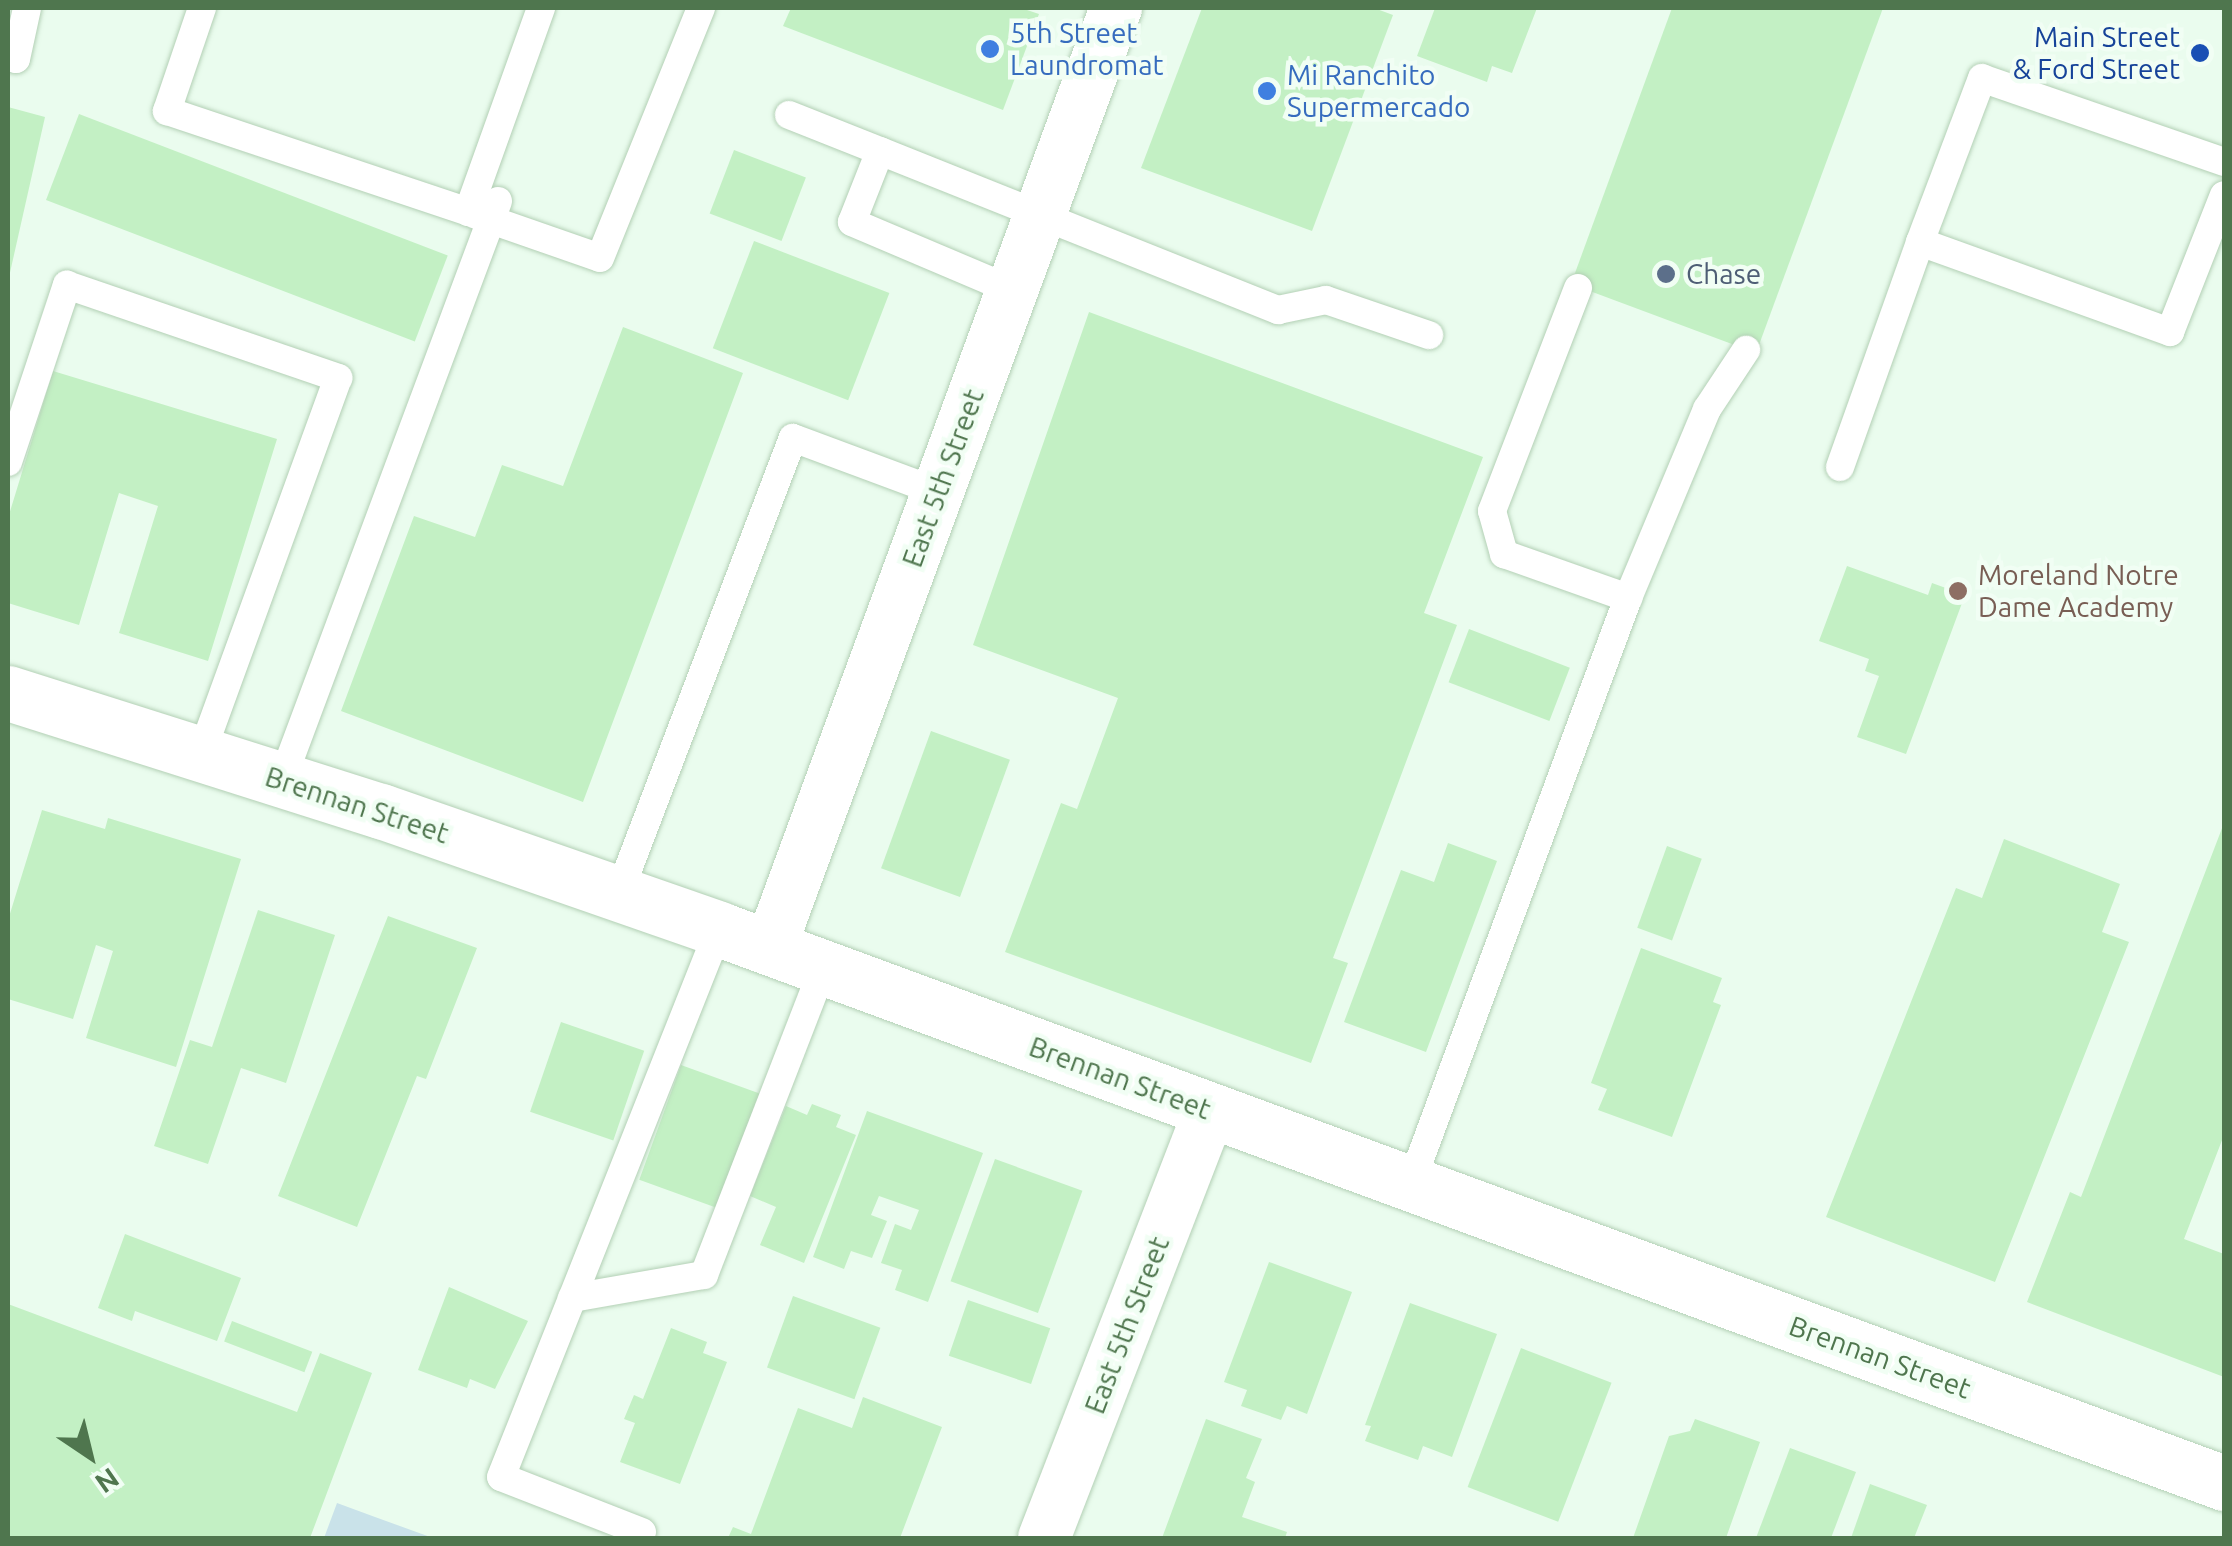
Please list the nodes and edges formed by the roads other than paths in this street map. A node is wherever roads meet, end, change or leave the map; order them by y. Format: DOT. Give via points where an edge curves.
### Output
graph roads {
  1 [pos="28,8"];
  2 [pos="202,8"];
  3 [pos="542,8"];
  4 [pos="701,8"];
  5 [pos="1116,8"];
  6 [pos="8,56"];
  7 [pos="789,115"];
  8 [pos="880,151"];
  9 [pos="2224,162"];
  10 [pos="2224,195"];
  11 [pos="486,211"];
  12 [pos="1040,213"];
  13 [pos="1920,242"];
  14 [pos="1578,288"];
  15 [pos="1012,290"];
  16 [pos="1429,336"];
  17 [pos="1746,350"];
  18 [pos="8,462"];
  19 [pos="1840,467"];
  20 [pos="938,492"];
  21 [pos="1628,598"];
  22 [pos="8,693"];
  23 [pos="201,754"];
  24 [pos="282,780"];
  25 [pos="618,894"];
  26 [pos="718,929"];
  27 [pos="770,948"];
  28 [pos="823,968"];
  29 [pos="1210,1112"];
  30 [pos="1410,1186"];
  31 [pos="572,1298"];
  32 [pos="2224,1483"];
  33 [pos="642,1532"];
  34 [pos="1044,1538"];
  1 -- 6 [label="lane" via="16,59"];
  2 -- 11 [label="lane" via="167,111"];
  3 -- 11 [label="lane"];
  4 -- 11 [label="lane" via="600,258"];
  5 -- 12 [label="street, East 5th Street"];
  7 -- 8 [label="lane"];
  8 -- 12 [label="lane"];
  8 -- 15 [label="lane" via="852,222"];
  9 -- 13 [label="lane" via="1982,78"];
  10 -- 13 [label="lane" via="2170,332"];
  11 -- 24 [label="lane"];
  12 -- 15 [label="street, East 5th Street"];
  12 -- 16 [label="lane" via="1278,310 1326,300"];
  13 -- 19 [label="lane"];
  14 -- 21 [label="lane" via="1492,511 1504,554"];
  15 -- 20 [label="street, East 5th Street"];
  17 -- 21 [label="lane" via="1707,409"];
  18 -- 23 [label="lane" via="67,286 338,378"];
  20 -- 25 [label="lane" via="793,438"];
  20 -- 27 [label="street, East 5th Street"];
  21 -- 30 [label="lane"];
  22 -- 23 [label="street, Brennan Street"];
  23 -- 24 [label="street, Brennan Street"];
  24 -- 25 [label="street, Brennan Street"];
  25 -- 26 [label="street, Brennan Street"];
  26 -- 27 [label="street, Brennan Street"];
  26 -- 31 [label="lane"];
  27 -- 28 [label="street, Brennan Street"];
  28 -- 29 [label="street, Brennan Street"];
  28 -- 31 [label="lane" via="704,1275"];
  29 -- 30 [label="street, Brennan Street"];
  29 -- 34 [label="street, East 5th Street"];
  30 -- 32 [label="street, Brennan Street"];
  31 -- 33 [label="lane" via="502,1477"];
}
